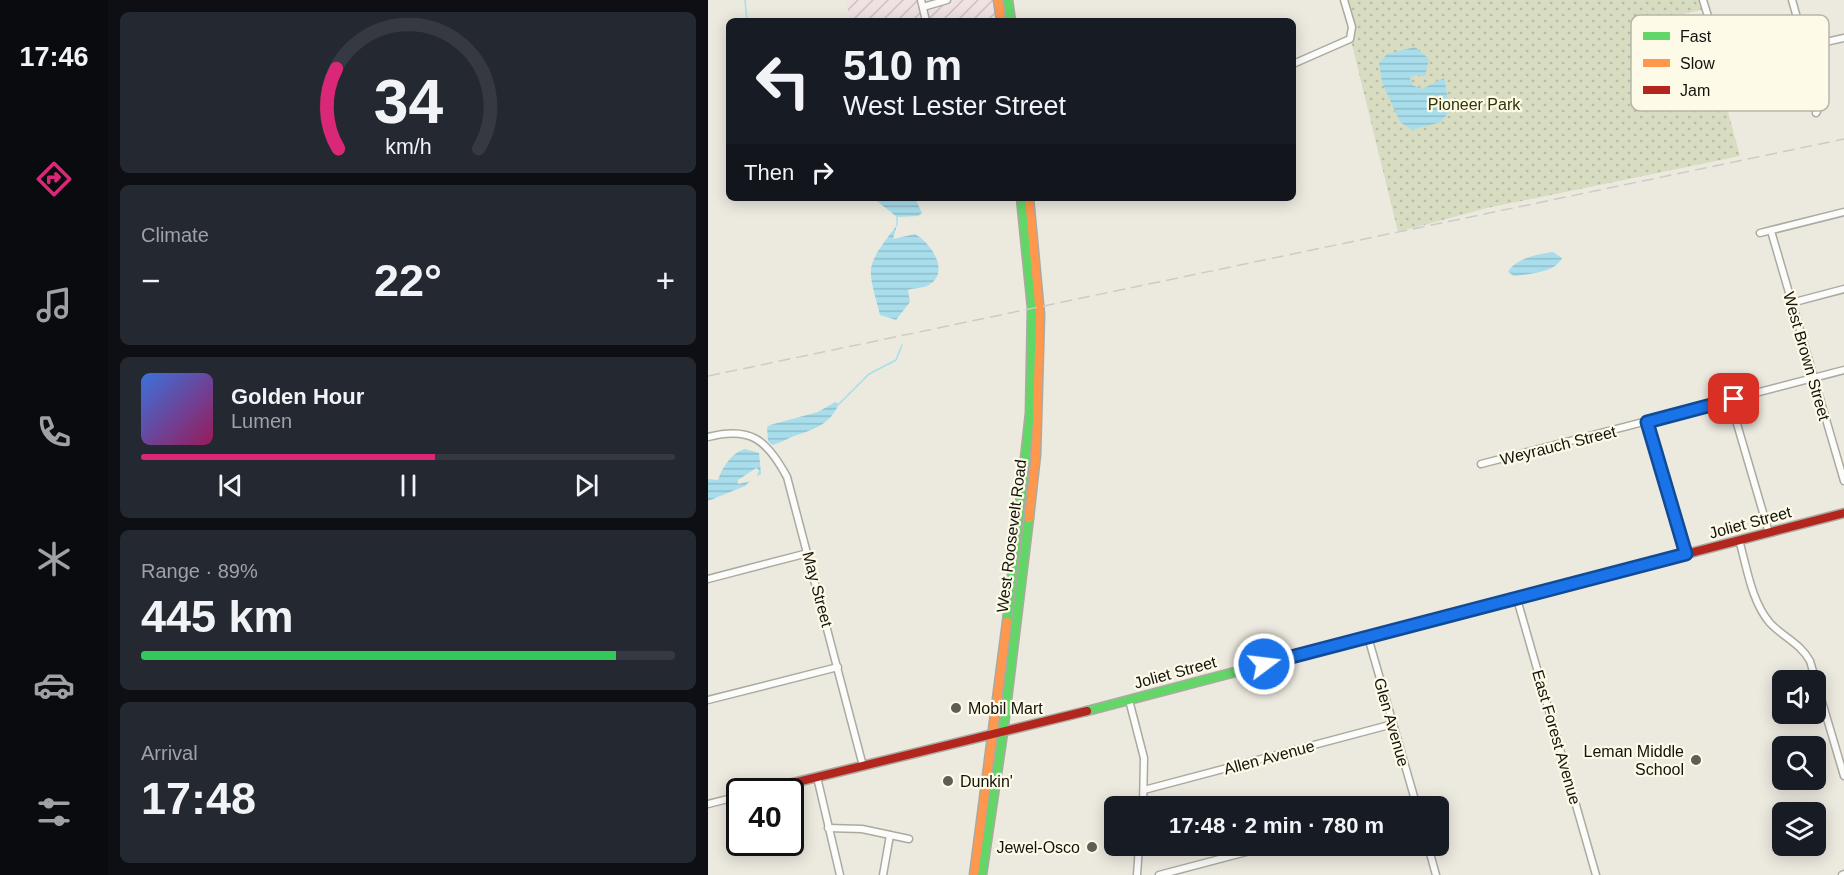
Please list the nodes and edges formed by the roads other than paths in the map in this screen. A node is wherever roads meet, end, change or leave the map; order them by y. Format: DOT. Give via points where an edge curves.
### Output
graph roads {
  1 [pos="947,0"];
  2 [pos="998,0"];
  3 [pos="1008,0"];
  4 [pos="1344,0"];
  5 [pos="1703,0"];
  6 [pos="1792,0"];
  7 [pos="922,3"];
  8 [pos="1708,15"];
  9 [pos="1796,15"];
  10 [pos="925,18"];
  11 [pos="1001,18"];
  12 [pos="1011,18"];
  13 [pos="1844,38"];
  14 [pos="1829,42"];
  15 [pos="1296,63"];
  16 [pos="1021,201"];
  17 [pos="1031,201"];
  18 [pos="1844,212"];
  19 [pos="1771,231"];
  20 [pos="1760,233"];
  21 [pos="1844,290"];
  22 [pos="1791,303"];
  23 [pos="1844,370"];
  24 [pos="1814,378"];
  25 [pos="1730,400"];
  26 [pos="1647,422"];
  27 [pos="708,437"];
  28 [pos="1481,464"];
  29 [pos="1844,481"];
  30 [pos="1844,513"];
  31 [pos="1769,532"];
  32 [pos="1739,540"];
  33 [pos="808,553"];
  34 [pos="1686,554"];
  35 [pos="708,579"];
  36 [pos="1517,599"];
  37 [pos="1368,637"];
  38 [pos="838,667"];
  39 [pos="708,700"];
  40 [pos="1129,700"];
  41 [pos="1393,724"];
  42 [pos="999,734"];
  43 [pos="863,766"];
  44 [pos="1844,776"];
  45 [pos="816,777"];
  46 [pos="804,780"];
  47 [pos="1144,790"];
  48 [pos="1144,796"];
  49 [pos="1413,796"];
  50 [pos="726,800"];
  51 [pos="708,804"];
  52 [pos="828,828"];
  53 [pos="890,835"];
  54 [pos="909,839"];
  55 [pos="1138,856"];
  56 [pos="1231,856"];
  57 [pos="1431,856"];
  58 [pos="840,875"];
  59 [pos="884,875"];
  60 [pos="974,875"];
  61 [pos="982,875"];
  62 [pos="1137,875"];
  63 [pos="1159,875"];
  64 [pos="1436,875"];
  65 [pos="1596,875"];
  1 -- 7 [label="street"];
  2 -- 11 [label="main road"];
  3 -- 12 [label="main road"];
  4 -- 15 [label="street" via="1352,27 1350,39"];
  5 -- 8 [label="street"];
  6 -- 9 [label="street"];
  7 -- 10 [label="street"];
  13 -- 14 [label="street"];
  16 -- 42 [label="main road, West Roosevelt Road" via="1032,308 1031,402"];
  17 -- 42 [label="main road, West Roosevelt Road" via="1040,315 1038,422"];
  18 -- 19 [label="street"];
  19 -- 20 [label="street"];
  19 -- 22 [label="street, West Brown Street"];
  21 -- 22 [label="street"];
  22 -- 24 [label="street, West Brown Street"];
  23 -- 24 [label="street, Weyrauch Street"];
  24 -- 25 [label="street, Weyrauch Street"];
  24 -- 29 [label="street, West Brown Street"];
  25 -- 26 [label="street, Weyrauch Street"];
  25 -- 31 [label="street"];
  26 -- 28 [label="street, Weyrauch Street"];
  26 -- 34 [label="street"];
  27 -- 33 [label="street, May Street" via="742,432 767,448 787,477"];
  30 -- 31 [label="main road, Joliet Street"];
  31 -- 32 [label="main road, Joliet Street"];
  32 -- 34 [label="main road, Joliet Street"];
  32 -- 44 [label="street" via="1763,613 1796,642 1810,661"];
  33 -- 35 [label="street"];
  33 -- 38 [label="street, May Street"];
  34 -- 36 [label="main road, Joliet Street"];
  36 -- 37 [label="main road, Joliet Street"];
  36 -- 65 [label="street, East Forest Avenue"];
  37 -- 40 [label="main road, Joliet Street"];
  37 -- 41 [label="street, Glen Avenue"];
  38 -- 39 [label="street"];
  38 -- 43 [label="street, May Street"];
  40 -- 42 [label="main road, Joliet Street"];
  40 -- 47 [label="street" via="1144,758"];
  41 -- 47 [label="street, Allen Avenue"];
  41 -- 49 [label="street, Glen Avenue"];
  42 -- 43 [label="main road, Joliet Street"];
  42 -- 60 [label="main road, West Roosevelt Road"];
  42 -- 61 [label="main road, West Roosevelt Road"];
  43 -- 45 [label="main road, Joliet Street"];
  45 -- 46 [label="main road, Joliet Street"];
  45 -- 52 [label="street"];
  47 -- 48 [label="street"];
  50 -- 51 [label="street"];
  52 -- 53 [label="street" via="847,827"];
  52 -- 58 [label="street"];
  53 -- 54 [label="street"];
  53 -- 59 [label="street"];
  55 -- 62 [label="street"];
  56 -- 63 [label="street"];
  57 -- 64 [label="street"];
}
